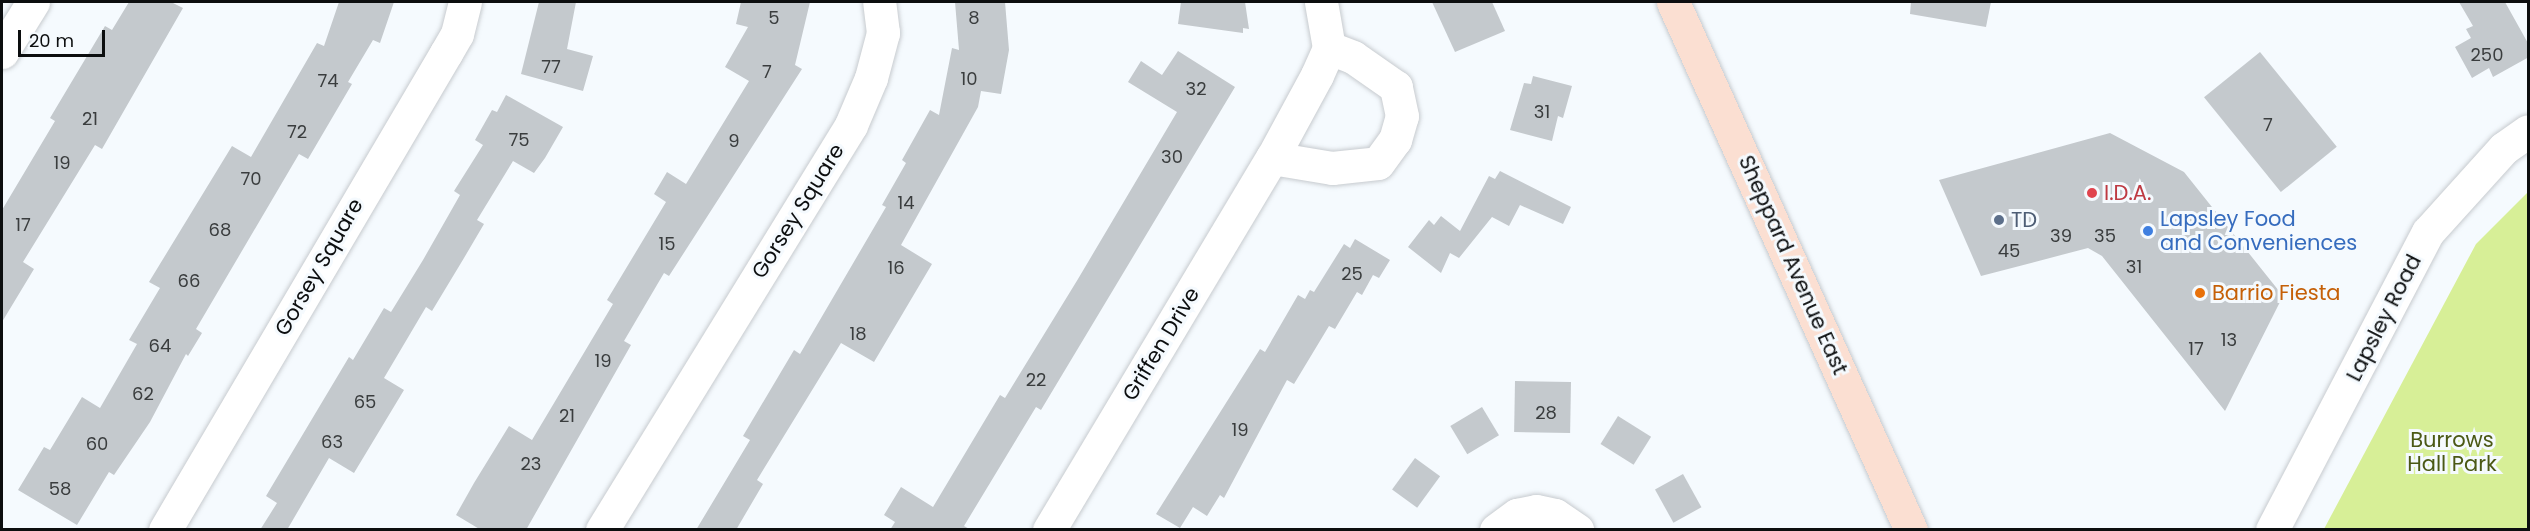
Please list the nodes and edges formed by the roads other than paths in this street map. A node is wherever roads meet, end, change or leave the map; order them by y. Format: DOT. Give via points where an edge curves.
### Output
graph roads {
  1 [pos="33,2"];
  2 [pos="465,2"];
  3 [pos="879,2"];
  4 [pos="1321,2"];
  5 [pos="1673,2"];
  6 [pos="1329,48"];
  7 [pos="2,52"];
  8 [pos="2529,131"];
  9 [pos="1272,158"];
  10 [pos="165,530"];
  11 [pos="602,530"];
  12 [pos="1049,530"];
  13 [pos="1496,530"];
  14 [pos="1577,530"];
  15 [pos="1911,530"];
  16 [pos="2272,530"];
  1 -- 7 [label="street"];
  2 -- 10 [label="street, Gorsey Square" via="457,34"];
  3 -- 11 [label="street, Gorsey Square" via="882,33 871,78 851,125"];
  4 -- 6 [label="street"];
  5 -- 15 [label="main road, Sheppard Avenue East"];
  6 -- 9 [label="street, Griffen Drive"];
  6 -- 9 [label="street" via="1353,57 1396,87 1402,116 1395,140 1378,163 1332,168"];
  8 -- 16 [label="street, Lapsley Road" via="2504,148 2428,232"];
  9 -- 12 [label="street, Griffen Drive"];
  13 -- 14 [label="street" via="1517,515 1536,511 1555,514"];
}
